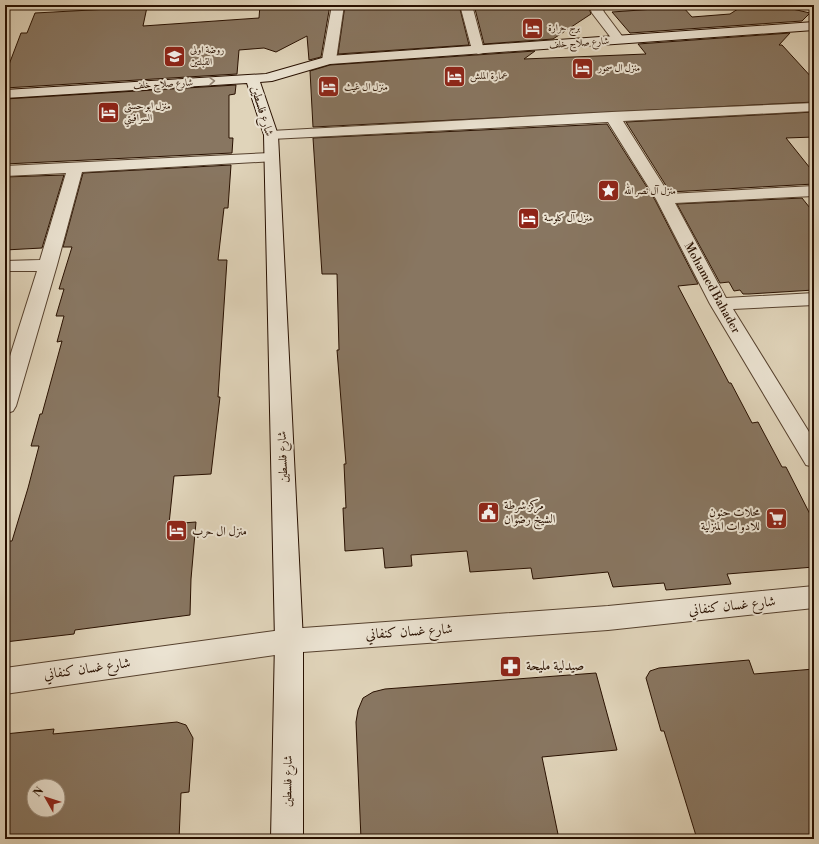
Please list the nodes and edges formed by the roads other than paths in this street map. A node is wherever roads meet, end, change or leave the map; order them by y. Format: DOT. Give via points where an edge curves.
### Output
graph roads {
  1 [pos="338,5"];
  2 [pos="466,5"];
  3 [pos="595,5"];
  4 [pos="814,26"];
  5 [pos="619,40"];
  6 [pos="478,50"];
  7 [pos="324,62"];
  8 [pos="252,79"];
  9 [pos="5,86"];
  10 [pos="5,94"];
  11 [pos="814,107"];
  12 [pos="612,116"];
  13 [pos="271,135"];
  14 [pos="270,158"];
  15 [pos="75,168"];
  16 [pos="5,171"];
  17 [pos="814,191"];
  18 [pos="664,199"];
  19 [pos="48,265"];
  20 [pos="5,266"];
  21 [pos="814,299"];
  22 [pos="720,304"];
  23 [pos="5,406"];
  24 [pos="814,459"];
  25 [pos="814,597"];
  26 [pos="289,641"];
  27 [pos="5,681"];
  28 [pos="287,839"];
  1 -- 7 [label="street"];
  2 -- 6 [label="street"];
  3 -- 5 [label="street" via="598,13"];
  4 -- 5 [label="street, شارع صلاح خلف"];
  5 -- 6 [label="street, شارع صلاح خلف"];
  6 -- 7 [label="street, شارع صلاح خلف"];
  7 -- 8 [label="street, شارع صلاح خلف" via="267,78"];
  7 -- 9 [label="street, شارع صلاح خلف"];
  10 -- 8 [label="street, شارع صلاح خلف, one-way"];
  8 -- 13 [label="street, شارع فلسطين"];
  11 -- 12 [label="street"];
  12 -- 13 [label="street"];
  12 -- 18 [label="street, Mohamed Bahader"];
  13 -- 14 [label="street, شارع فلسطين"];
  14 -- 15 [label="street"];
  14 -- 26 [label="street, شارع فلسطين"];
  15 -- 16 [label="street"];
  15 -- 19 [label="street"];
  17 -- 18 [label="street"];
  18 -- 22 [label="street, Mohamed Bahader"];
  19 -- 20 [label="street"];
  19 -- 23 [label="street"];
  21 -- 22 [label="street"];
  22 -- 24 [label="street, Mohamed Bahader"];
  25 -- 26 [label="street, شارع غسان كنفاني" via="608,618"];
  26 -- 27 [label="street, شارع غسان كنفاني"];
  26 -- 28 [label="street, شارع فلسطين"];
}
